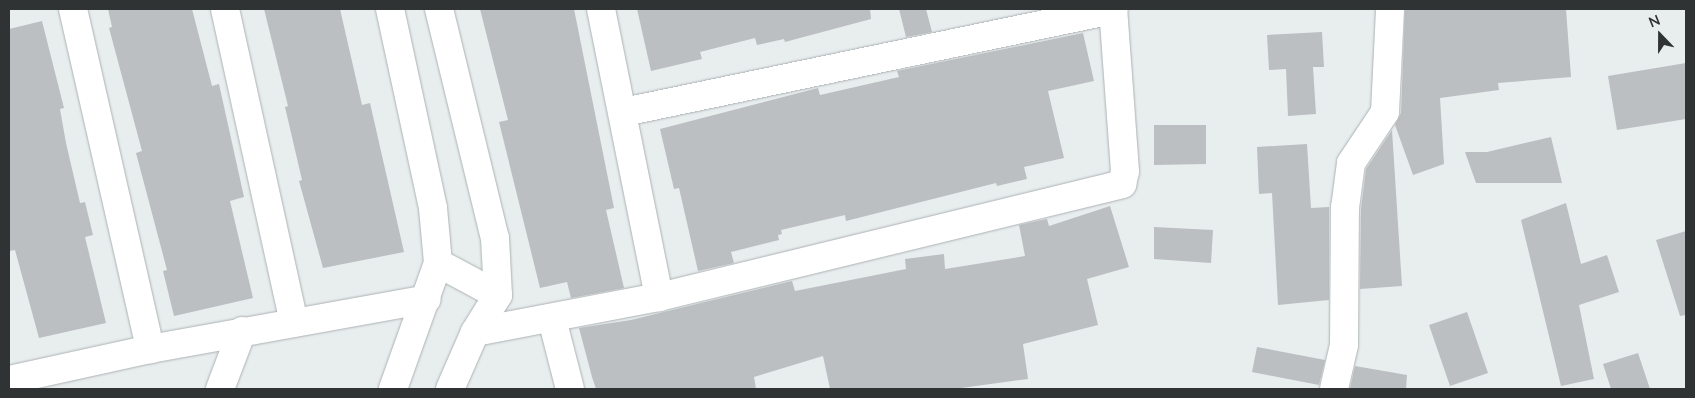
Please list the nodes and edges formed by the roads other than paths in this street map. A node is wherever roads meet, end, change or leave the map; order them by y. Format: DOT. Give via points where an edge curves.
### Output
graph roads {
  1 [pos="73,9"];
  2 [pos="225,9"];
  3 [pos="390,9"];
  4 [pos="439,9"];
  5 [pos="602,9"];
  6 [pos="1113,9"];
  7 [pos="1390,9"];
  8 [pos="624,112"];
  9 [pos="438,263"];
  10 [pos="498,295"];
  11 [pos="659,298"];
  12 [pos="427,299"];
  13 [pos="552,319"];
  14 [pos="294,323"];
  15 [pos="242,331"];
  16 [pos="475,332"];
  17 [pos="150,349"];
  18 [pos="9,380"];
  19 [pos="220,389"];
  20 [pos="393,389"];
  21 [pos="450,389"];
  22 [pos="570,389"];
  23 [pos="1334,389"];
  1 -- 17 [label="street"];
  2 -- 14 [label="street"];
  3 -- 9 [label="street" via="433,208"];
  4 -- 10 [label="street" via="495,238"];
  5 -- 8 [label="street"];
  6 -- 8 [label="street"];
  6 -- 11 [label="street" via="1125,171 1122,184"];
  7 -- 23 [label="street" via="1385,112 1351,163 1345,208 1344,345"];
  8 -- 11 [label="street"];
  9 -- 10 [label="street"];
  9 -- 12 [label="street"];
  10 -- 16 [label="street"];
  11 -- 13 [label="street"];
  12 -- 14 [label="street"];
  12 -- 20 [label="street"];
  13 -- 16 [label="street"];
  13 -- 22 [label="street"];
  14 -- 15 [label="street"];
  15 -- 17 [label="street"];
  15 -- 19 [label="street"];
  16 -- 21 [label="street"];
  17 -- 18 [label="street"];
}
